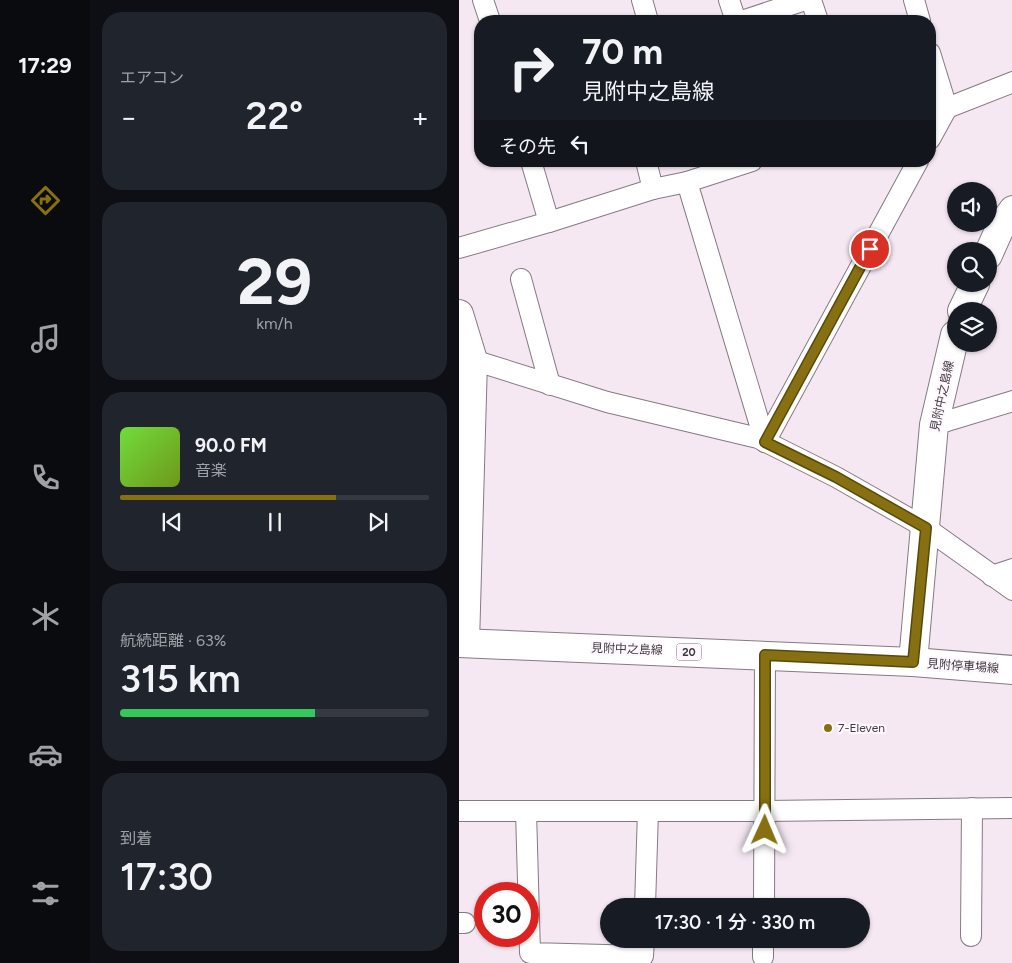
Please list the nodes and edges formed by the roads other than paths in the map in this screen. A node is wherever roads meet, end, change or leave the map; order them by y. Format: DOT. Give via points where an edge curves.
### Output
graph roads {
  1 [pos="483,0"];
  2 [pos="641,0"];
  3 [pos="729,0"];
  4 [pos="805,0"];
  5 [pos="811,0"];
  6 [pos="914,0"];
  7 [pos="488,15"];
  8 [pos="646,15"];
  9 [pos="734,15"];
  10 [pos="760,15"];
  11 [pos="816,15"];
  12 [pos="918,15"];
  13 [pos="1012,82"];
  14 [pos="936,91"];
  15 [pos="939,110"];
  16 [pos="533,167"];
  17 [pos="648,167"];
  18 [pos="733,167"];
  19 [pos="915,167"];
  20 [pos="687,182"];
  21 [pos="653,189"];
  22 [pos="1012,210"];
  23 [pos="549,222"];
  24 [pos="994,242"];
  25 [pos="459,248"];
  26 [pos="521,279"];
  27 [pos="459,314"];
  28 [pos="951,352"];
  29 [pos="466,360"];
  30 [pos="550,385"];
  31 [pos="1012,401"];
  32 [pos="934,425"];
  33 [pos="765,442"];
  34 [pos="926,528"];
  35 [pos="1012,569"];
  36 [pos="992,576"];
  37 [pos="1012,590"];
  38 [pos="462,643"];
  39 [pos="765,655"];
  40 [pos="913,662"];
  41 [pos="1012,670"];
  42 [pos="972,808"];
  43 [pos="1012,808"];
  44 [pos="459,811"];
  45 [pos="526,811"];
  46 [pos="648,811"];
  47 [pos="765,811"];
  48 [pos="645,898"];
  49 [pos="764,898"];
  50 [pos="971,936"];
  51 [pos="643,948"];
  1 -- 7 [label="street"];
  2 -- 8 [label="street"];
  3 -- 9 [label="street"];
  4 -- 10 [label="street"];
  5 -- 11 [label="street"];
  6 -- 12 [label="street"];
  13 -- 15 [label="street"];
  14 -- 15 [label="street"];
  16 -- 23 [label="street"];
  17 -- 21 [label="street"];
  18 -- 20 [label="street"];
  19 -- 33 [label="street"];
  20 -- 21 [label="street"];
  20 -- 33 [label="street"];
  21 -- 23 [label="street"];
  22 -- 24 [label="main road"];
  23 -- 25 [label="street"];
  26 -- 30 [label="street"];
  27 -- 29 [label="main road"];
  28 -- 32 [label="main road, 見附中之島線"];
  29 -- 30 [label="street"];
  29 -- 38 [label="main road"];
  30 -- 33 [label="street"];
  31 -- 32 [label="street"];
  32 -- 34 [label="main road, 見附中之島線"];
  33 -- 34 [label="street" via="836,477"];
  34 -- 36 [label="street"];
  34 -- 40 [label="main road, 見附中之島線"];
  35 -- 36 [label="street"];
  36 -- 37 [label="street"];
  38 -- 39 [label="main road, 見附中之島線 / 20"];
  39 -- 40 [label="main road, 見附中之島線 / 20"];
  39 -- 47 [label="street"];
  40 -- 41 [label="main road, 見附停車場線"];
  42 -- 43 [label="street"];
  42 -- 47 [label="street"];
  42 -- 50 [label="street"];
  44 -- 45 [label="street"];
  45 -- 46 [label="street"];
  45 -- 51 [label="street" via="530,953 643,956"];
  46 -- 47 [label="street"];
  46 -- 48 [label="street"];
  47 -- 49 [label="street"];
}
